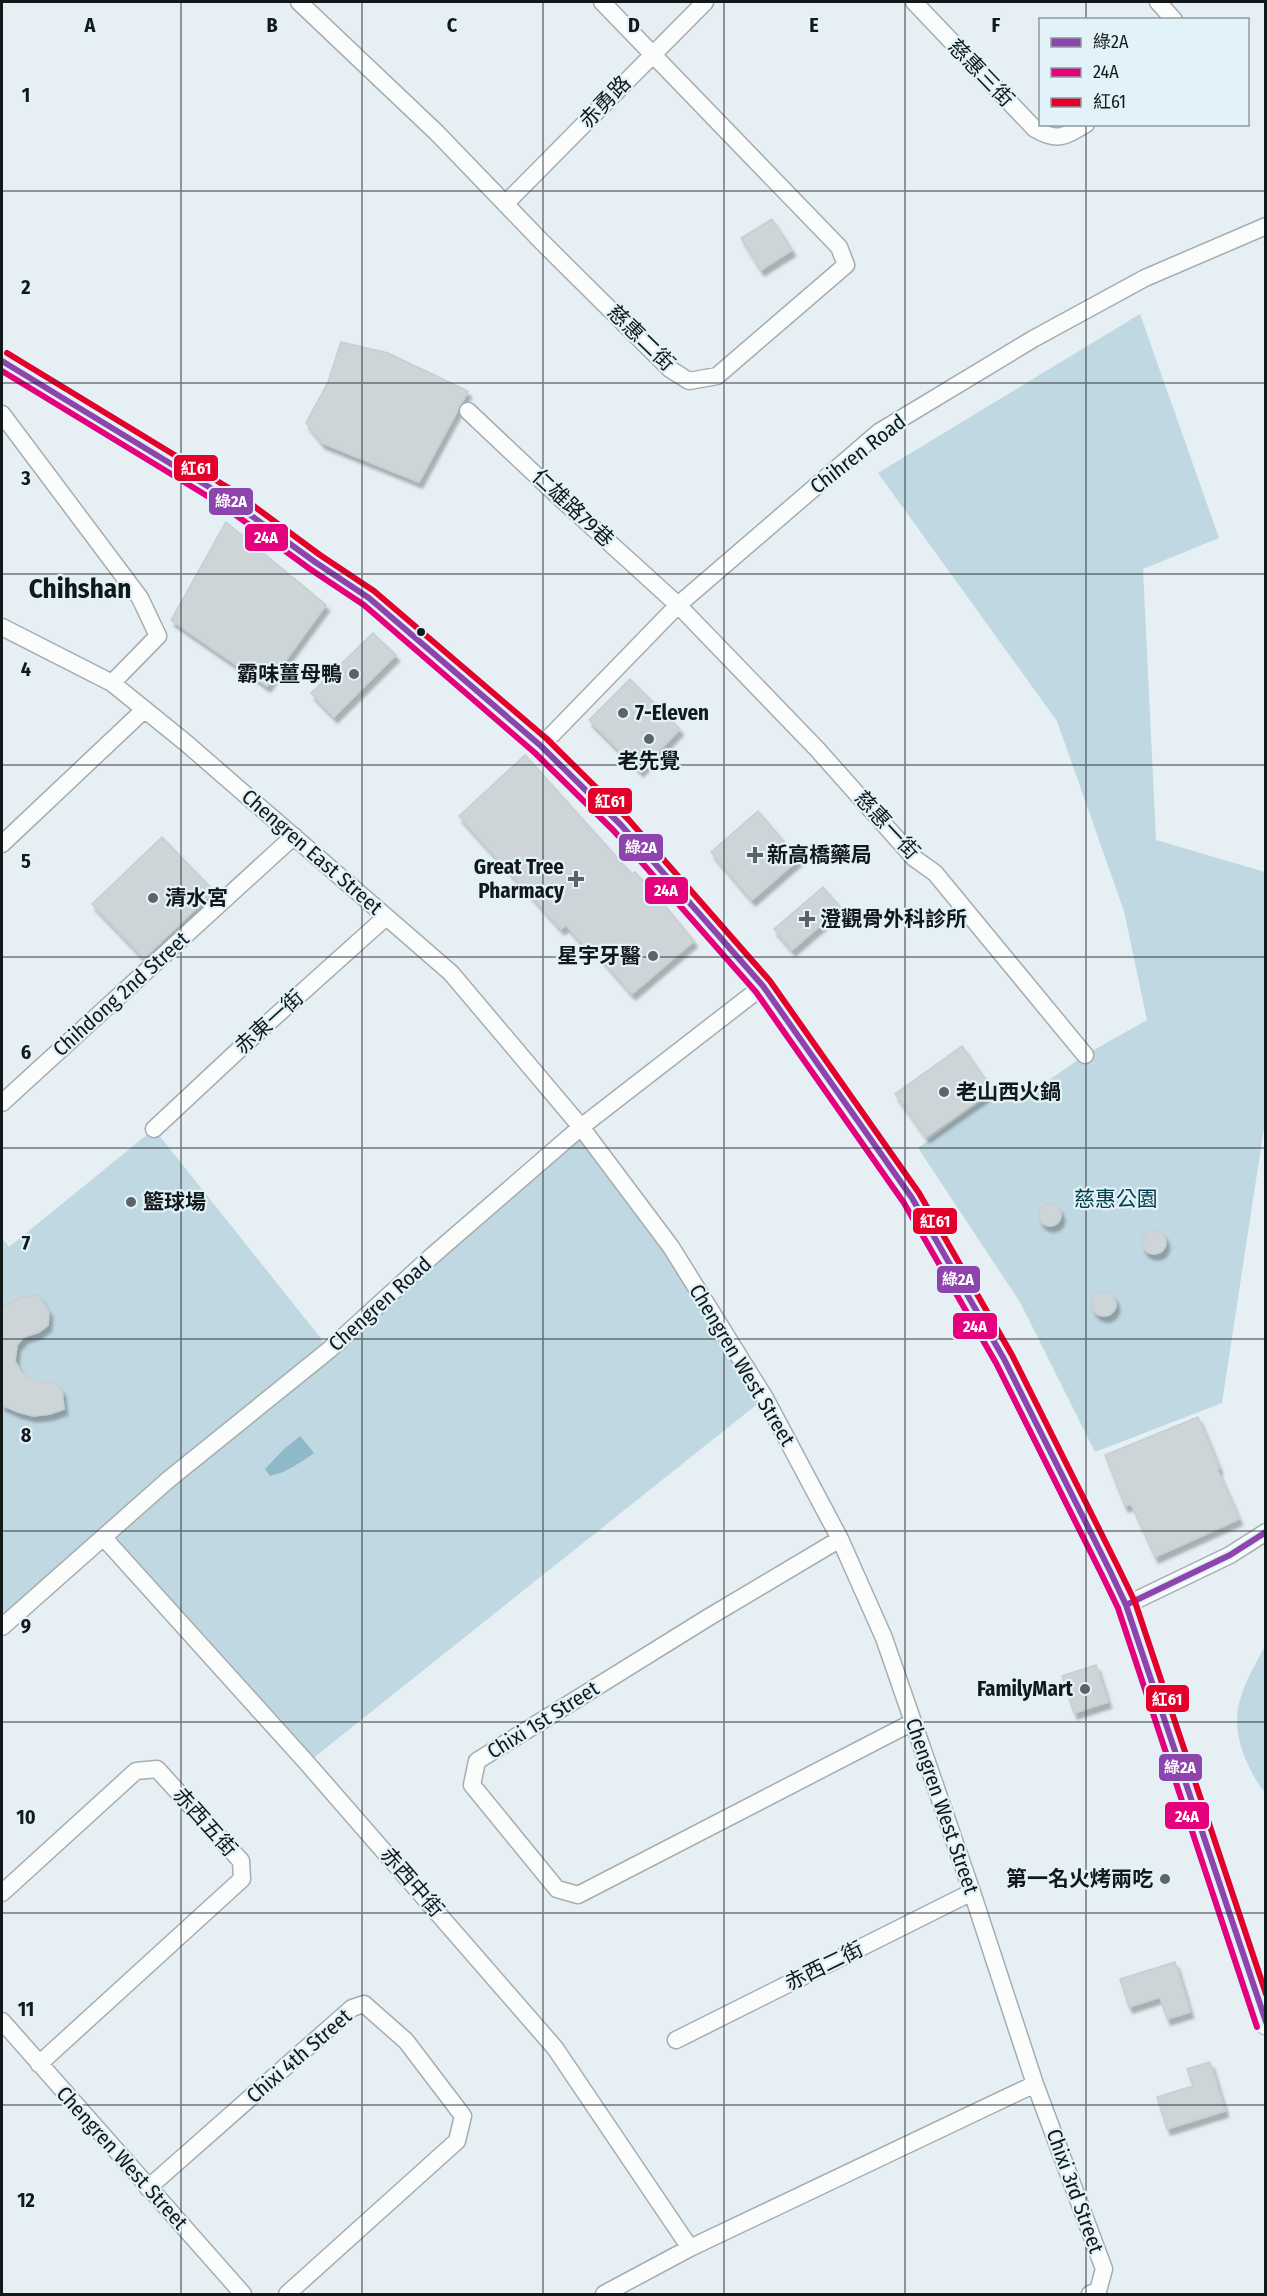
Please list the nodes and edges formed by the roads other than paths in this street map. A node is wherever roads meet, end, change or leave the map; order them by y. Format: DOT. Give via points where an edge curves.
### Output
graph roads {
  1 [pos="298,2"];
  2 [pos="602,2"];
  3 [pos="705,2"];
  4 [pos="914,2"];
  5 [pos="1158,2"];
  6 [pos="1172,18"];
  7 [pos="652,53"];
  8 [pos="1082,126"];
  9 [pos="505,204"];
  10 [pos="1266,226"];
  11 [pos="2,360"];
  12 [pos="468,411"];
  13 [pos="2,414"];
  14 [pos="678,605"];
  15 [pos="2,627"];
  16 [pos="112,683"];
  17 [pos="144,710"];
  18 [pos="541,746"];
  19 [pos="294,836"];
  20 [pos="2,844"];
  21 [pos="386,917"];
  22 [pos="763,986"];
  23 [pos="1084,1055"];
  24 [pos="2,1103"];
  25 [pos="581,1127"];
  26 [pos="154,1129"];
  27 [pos="1266,1532"];
  28 [pos="104,1538"];
  29 [pos="840,1539"];
  30 [pos="1125,1605"];
  31 [pos="2,1627"];
  32 [pos="913,1722"];
  33 [pos="972,1892"];
  34 [pos="2,1893"];
  35 [pos="2,2021"];
  36 [pos="1266,2024"];
  37 [pos="676,2040"];
  38 [pos="39,2064"];
  39 [pos="1035,2084"];
  40 [pos="148,2188"];
  41 [pos="690,2248"];
  42 [pos="243,2295"];
  43 [pos="287,2295"];
  44 [pos="604,2295"];
  45 [pos="1090,2295"];
  1 -- 9 [label="street, 慈惠二街" via="437,133"];
  2 -- 7 [label="street, 慈惠二街"];
  3 -- 7 [label="street, 赤勇路"];
  4 -- 8 [label="street, 慈惠三街" via="1035,129 1051,138 1065,136"];
  5 -- 6 [label="street"];
  7 -- 9 [label="street, 赤勇路"];
  7 -- 9 [label="street, 慈惠二街" via="839,247 846,265 717,376 689,381 662,360"];
  10 -- 14 [label="street, Chihren Road" via="1145,278 1033,339 879,432"];
  11 -- 18 [label="street" via="227,498 369,598"];
  12 -- 14 [label="street, 仁雄路79巷"];
  13 -- 16 [label="street" via="140,598 158,636"];
  14 -- 18 [label="street, Chihren Road"];
  14 -- 23 [label="street, 慈惠一街" via="817,749 914,858 935,873"];
  15 -- 16 [label="street, Chengren East Street"];
  16 -- 17 [label="street, Chengren East Street"];
  17 -- 19 [label="street, Chengren East Street"];
  17 -- 20 [label="street"];
  18 -- 22 [label="street" via="621,825"];
  19 -- 21 [label="street, Chengren East Street"];
  19 -- 24 [label="street, Chihdong 2nd Street"];
  21 -- 25 [label="street, Chengren East Street" via="451,973"];
  21 -- 26 [label="street, 赤東一街"];
  22 -- 25 [label="street, Chengren Road"];
  22 -- 30 [label="street" via="912,1198 1004,1359"];
  25 -- 28 [label="street, Chengren Road" via="329,1350 177,1473"];
  25 -- 29 [label="street, Chengren West Street" via="671,1247 728,1337"];
  27 -- 30 [label="street" via="1230,1555"];
  28 -- 31 [label="street, Chengren Road"];
  28 -- 41 [label="street, 赤西中街" via="339,1799 555,2048"];
  29 -- 32 [label="street, Chengren West Street" via="884,1638"];
  29 -- 32 [label="street, Chixi 1st Street" via="477,1761 472,1785 557,1889 578,1895"];
  30 -- 36 [label="street"];
  32 -- 33 [label="street, Chengren West Street"];
  33 -- 37 [label="street, 赤西二街"];
  33 -- 39 [label="street, Chengren West Street"];
  34 -- 38 [label="street, 赤西五街" via="136,1771 157,1769 241,1861 242,1879"];
  35 -- 38 [label="street, Chengren West Street"];
  38 -- 40 [label="street, Chengren West Street"];
  39 -- 41 [label="street"];
  39 -- 45 [label="street, Chixi 3rd Street" via="1104,2269 1098,2291"];
  40 -- 42 [label="street, Chengren West Street"];
  40 -- 43 [label="street, Chixi 4th Street" via="352,2008 364,2004 406,2041 463,2116 457,2141"];
  41 -- 44 [label="street"];
}
